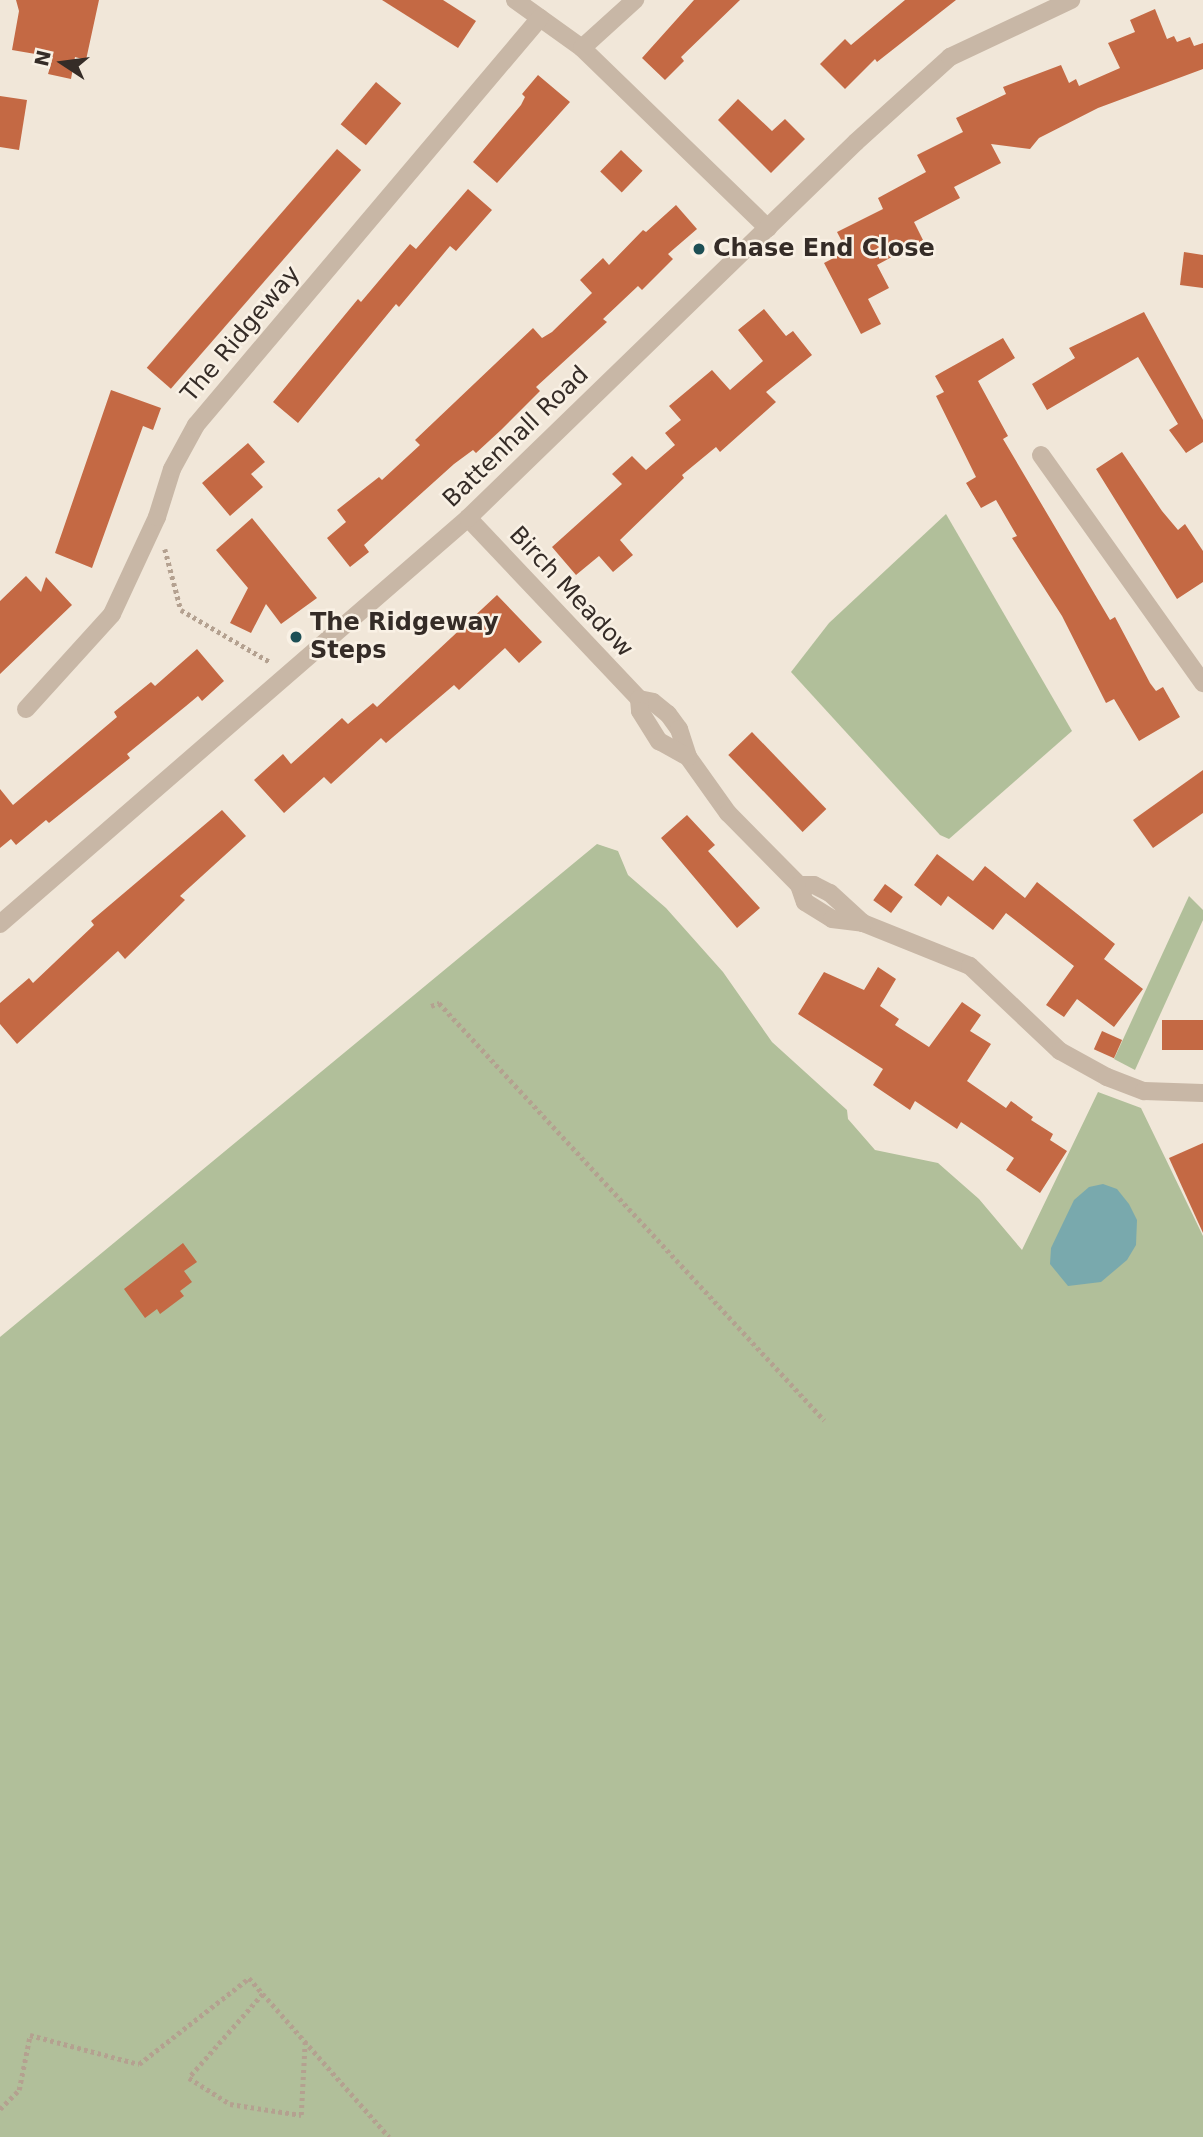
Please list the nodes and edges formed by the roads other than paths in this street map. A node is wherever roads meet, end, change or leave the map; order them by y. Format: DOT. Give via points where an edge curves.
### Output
graph roads {
  1 [pos="515,0"];
  2 [pos="635,0"];
  3 [pos="1071,0"];
  4 [pos="540,18"];
  5 [pos="582,48"];
  6 [pos="768,228"];
  7 [pos="1041,456"];
  8 [pos="468,518"];
  9 [pos="1203,683"];
  10 [pos="26,709"];
  11 [pos="0,924"];
  12 [pos="1203,1093"];
  1 -- 4 [label="street"];
  2 -- 5 [label="street"];
  3 -- 6 [label="street, Battenhall Road" via="950,57"];
  4 -- 5 [label="street"];
  4 -- 10 [label="street, The Ridgeway" via="196,425 112,614"];
  5 -- 6 [label="street"];
  6 -- 8 [label="street, Battenhall Road"];
  7 -- 9 [label="street"];
  8 -- 11 [label="street, Battenhall Road"];
  8 -- 12 [label="street, Birch Meadow" via="639,699 653,702 668,714 679,729 688,757 728,813 799,886 814,885 830,892 863,923 970,966 1060,1051 1107,1077 1144,1091"];
}
